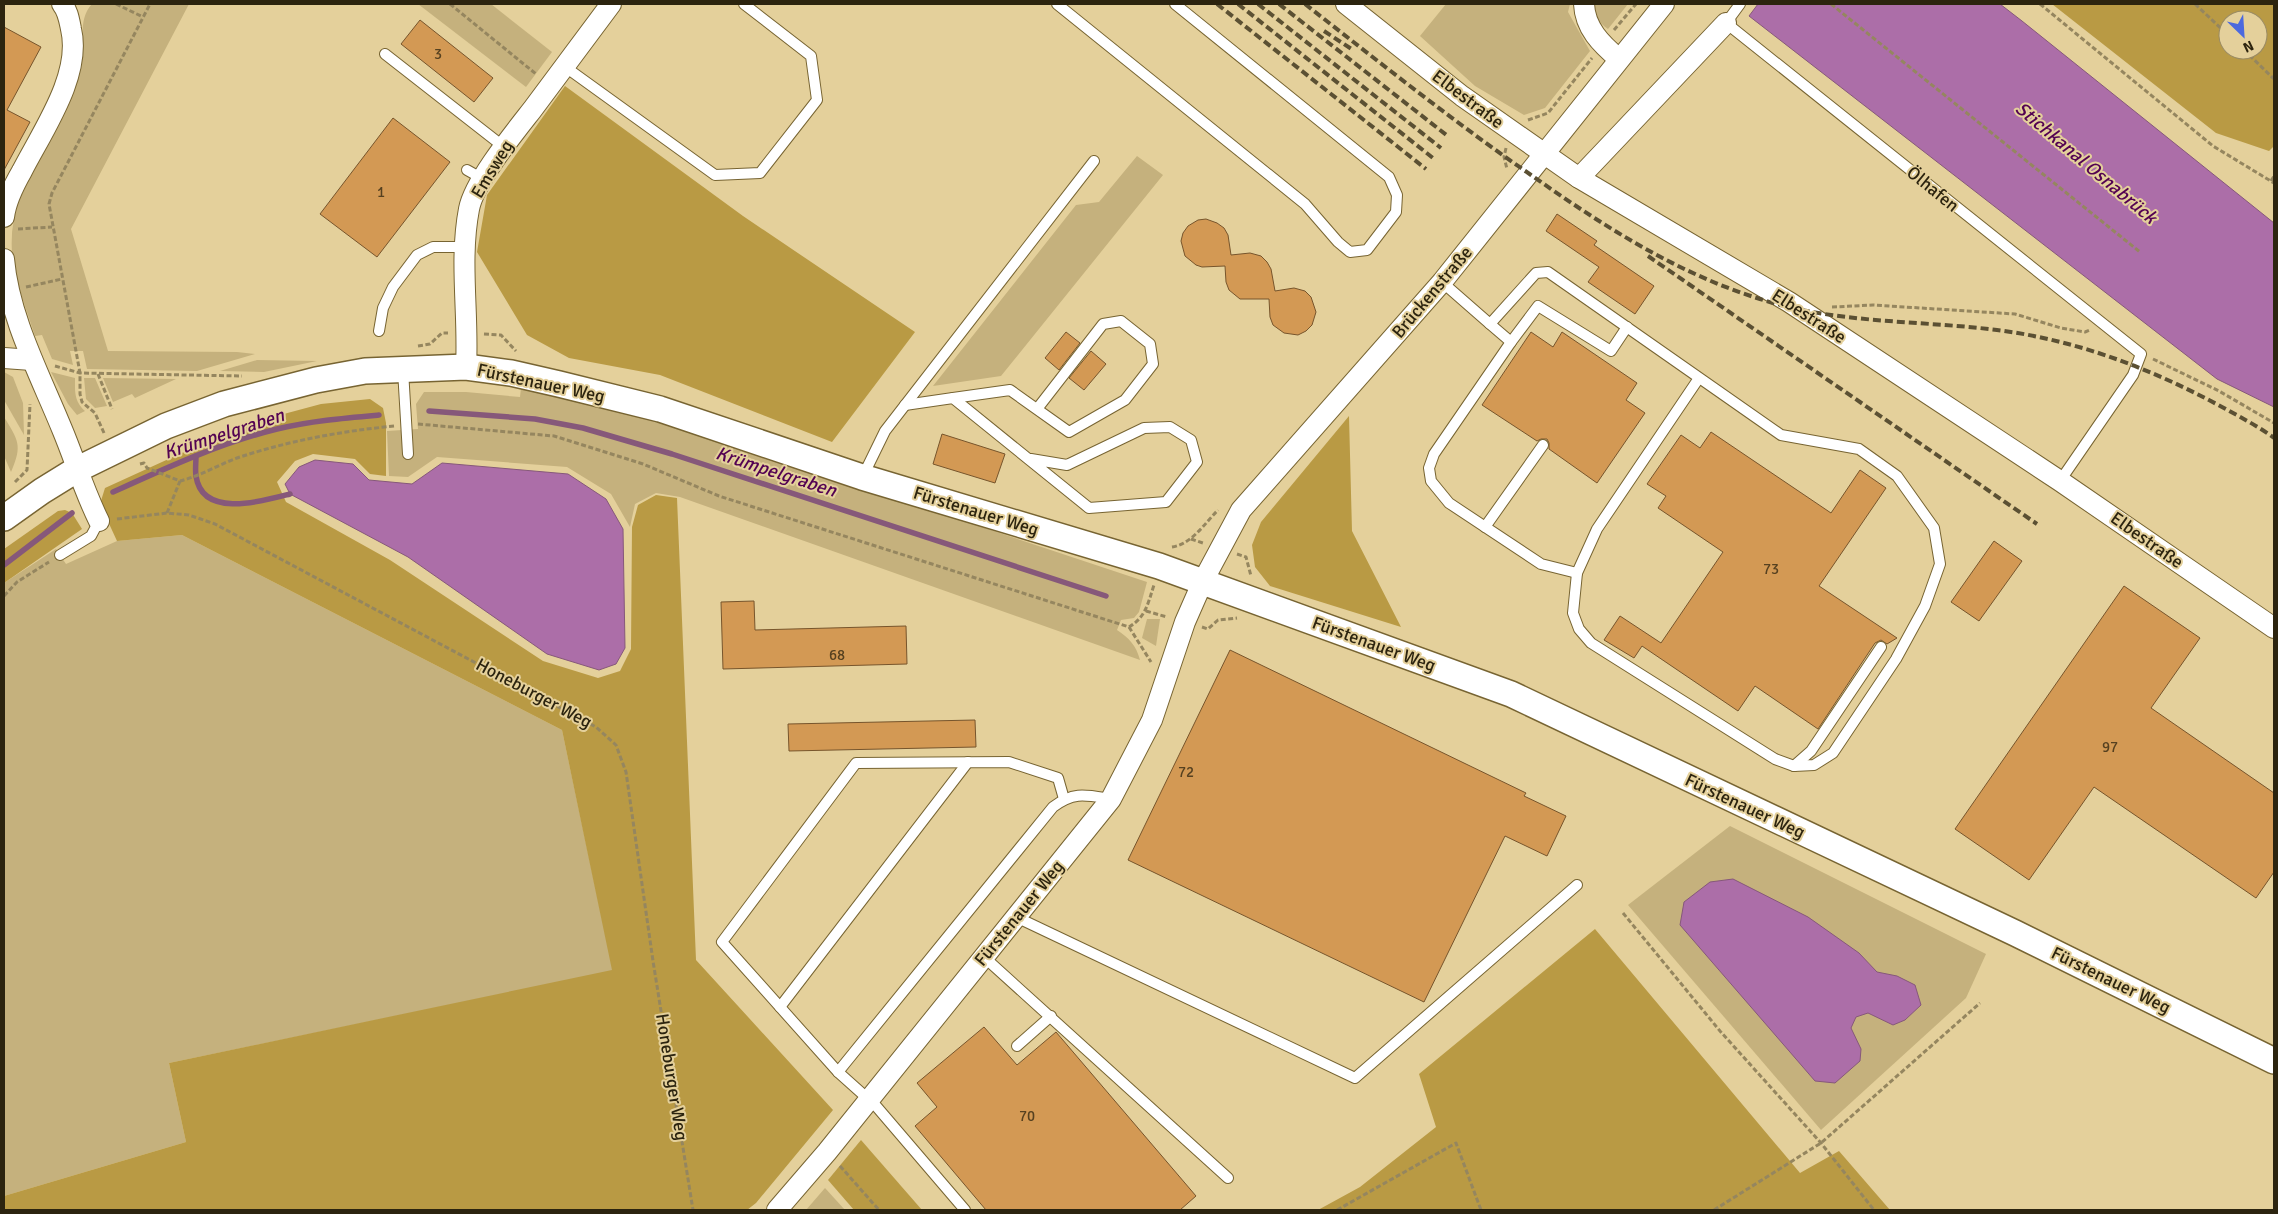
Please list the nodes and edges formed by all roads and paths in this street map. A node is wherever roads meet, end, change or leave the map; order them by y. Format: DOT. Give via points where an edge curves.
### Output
graph roads {
  1 [pos="62,4"];
  2 [pos="116,4"];
  3 [pos="150,4"];
  4 [pos="450,4"];
  5 [pos="611,4"];
  6 [pos="744,4"];
  7 [pos="1057,4"];
  8 [pos="1175,4"];
  9 [pos="1346,4"];
  10 [pos="1584,4"];
  11 [pos="1664,4"];
  12 [pos="1740,4"];
  13 [pos="1831,4"];
  14 [pos="2040,4"];
  15 [pos="2196,4"];
  16 [pos="144,17"];
  17 [pos="1726,23"];
  18 [pos="2218,25"];
  19 [pos="385,54"];
  20 [pos="1619,59"];
  21 [pos="2254,60"];
  22 [pos="564,66"];
  23 [pos="2274,79"];
  24 [pos="551,85"];
  25 [pos="504,147"];
  26 [pos="1544,154"];
  27 [pos="1094,161"];
  28 [pos="2274,176"];
  29 [pos="1579,178"];
  30 [pos="2273,182"];
  31 [pos="6,218"];
  32 [pos="52,227"];
  33 [pos="464,247"];
  34 [pos="2140,252"];
  35 [pos="4,258"];
  36 [pos="62,279"];
  37 [pos="1442,282"];
  38 [pos="10,291"];
  39 [pos="1830,307"];
  40 [pos="1490,324"];
  41 [pos="2102,324"];
  42 [pos="1627,327"];
  43 [pos="379,331"];
  44 [pos="468,333"];
  45 [pos="1511,342"];
  46 [pos="514,350"];
  47 [pos="2141,354"];
  48 [pos="4,358"];
  49 [pos="407,358"];
  50 [pos="32,360"];
  51 [pos="466,367"];
  52 [pos="80,373"];
  53 [pos="98,374"];
  54 [pos="245,376"];
  55 [pos="1699,378"];
  56 [pos="953,398"];
  57 [pos="906,405"];
  58 [pos="112,409"];
  59 [pos="1037,410"];
  60 [pos="95,414"];
  61 [pos="2274,423"];
  62 [pos="406,425"];
  63 [pos="1543,445"];
  64 [pos="29,450"];
  65 [pos="408,454"];
  66 [pos="1031,459"];
  67 [pos="147,468"];
  68 [pos="27,470"];
  69 [pos="76,470"];
  70 [pos="862,477"];
  71 [pos="180,481"];
  72 [pos="2060,481"];
  73 [pos="168,513"];
  74 [pos="4,518"];
  75 [pos="99,522"];
  76 [pos="1485,527"];
  77 [pos="60,555"];
  78 [pos="1246,557"];
  79 [pos="1577,573"];
  80 [pos="1254,579"];
  81 [pos="1203,581"];
  82 [pos="4,596"];
  83 [pos="1146,611"];
  84 [pos="1129,627"];
  85 [pos="2274,628"];
  86 [pos="1881,647"];
  87 [pos="1146,653"];
  88 [pos="968,762"];
  89 [pos="1794,766"];
  90 [pos="1064,799"];
  91 [pos="1111,799"];
  92 [pos="1578,885"];
  93 [pos="1623,913"];
  94 [pos="1016,917"];
  95 [pos="984,957"];
  96 [pos="1980,1003"];
  97 [pos="780,1007"];
  98 [pos="1051,1016"];
  99 [pos="1017,1046"];
  100 [pos="2274,1061"];
  101 [pos="838,1072"];
  102 [pos="869,1099"];
  103 [pos="1821,1143"];
  104 [pos="827,1152"];
  105 [pos="1228,1178"];
  106 [pos="693,1210"];
  107 [pos="777,1210"];
  108 [pos="879,1210"];
  109 [pos="965,1210"];
  110 [pos="1337,1210"];
  111 [pos="1480,1210"];
  112 [pos="1714,1210"];
  113 [pos="1874,1210"];
  1 -- 31 [label="street" via="67,10 74,43 71,69 10,193"];
  2 -- 16 [label="path"];
  3 -- 16 [label="path"];
  4 -- 24 [label="path"];
  5 -- 22 [label="street, Emsweg"];
  6 -- 22 [label="lane" via="810,56 817,100 760,173 715,175"];
  7 -- 8 [label="lane" via="1305,204 1350,252 1367,250 1396,212 1397,195 1389,177"];
  9 -- 26 [label="street, Elbestraße" via="1462,96"];
  10 -- 20 [label="street" via="1584,16 1591,29"];
  11 -- 20 [label="street, Brückenstraße"];
  12 -- 17 [label="lane"];
  13 -- 34 [label="path"];
  14 -- 30 [label="path" via="2213,146"];
  15 -- 18 [label="path"];
  16 -- 32 [label="path" via="52,193"];
  17 -- 29 [label="street"];
  17 -- 41 [label="lane, Ölhafen"];
  19 -- 25 [label="lane"];
  20 -- 26 [label="street, Brückenstraße"];
  21 -- 23 [label="path"];
  22 -- 24 [label="street, Emsweg"];
  24 -- 25 [label="street, Emsweg"];
  25 -- 33 [label="street, Emsweg" via="475,174"];
  26 -- 29 [label="street, Elbestraße"];
  26 -- 37 [label="street, Brückenstraße"];
  27 -- 57 [label="lane"];
  28 -- 30 [label="path"];
  29 -- 72 [label="street, Elbestraße" via="1790,302"];
  31 -- 32 [label="path"];
  32 -- 36 [label="path"];
  33 -- 43 [label="lane" via="433,248 417,255 393,287 383,308"];
  33 -- 44 [label="street, Emsweg"];
  35 -- 38 [label="street"];
  36 -- 38 [label="path"];
  36 -- 52 [label="path"];
  37 -- 40 [label="lane"];
  37 -- 81 [label="street, Brückenstraße" via="1241,510"];
  38 -- 50 [label="street"];
  39 -- 41 [label="path" via="1873,305 2015,314 2085,332"];
  40 -- 42 [label="lane" via="1536,273 1548,272"];
  40 -- 45 [label="lane"];
  41 -- 47 [label="lane, Ölhafen"];
  42 -- 45 [label="lane" via="1611,351 1538,306"];
  42 -- 55 [label="lane"];
  44 -- 46 [label="path" via="500,335"];
  44 -- 49 [label="path" via="442,333"];
  44 -- 51 [label="street, Emsweg"];
  45 -- 76 [label="lane" via="1434,454 1429,468 1431,481 1449,503"];
  47 -- 61 [label="path" via="2219,390"];
  47 -- 72 [label="lane" via="2134,375"];
  48 -- 50 [label="street"];
  49 -- 51 [label="street, Fürstenauer Weg"];
  49 -- 62 [label="lane"];
  49 -- 69 [label="street, Fürstenauer Weg" via="224,404 166,426"];
  50 -- 69 [label="street" via="63,430"];
  51 -- 70 [label="street, Fürstenauer Weg" via="511,373 660,410"];
  52 -- 53 [label="path"];
  52 -- 60 [label="path" via="82,402"];
  53 -- 54 [label="path"];
  53 -- 58 [label="path"];
  55 -- 79 [label="lane" via="1597,529"];
  55 -- 89 [label="lane" via="1781,435 1858,449 1898,476 1934,528 1940,564 1925,606 1896,659 1833,753 1814,765"];
  56 -- 57 [label="lane"];
  56 -- 59 [label="lane" via="1010,390"];
  56 -- 66 [label="lane"];
  57 -- 70 [label="lane" via="885,432"];
  59 -- 59 [label="lane" via="1104,324 1121,321 1150,344 1154,364 1125,400 1070,432"];
  62 -- 65 [label="lane"];
  62 -- 71 [label="path" via="354,430 288,443"];
  62 -- 84 [label="path" via="429,424 554,436 643,464 719,496"];
  63 -- 76 [label="lane"];
  64 -- 68 [label="path"];
  66 -- 66 [label="lane" via="1089,508 1166,502 1197,462 1191,440 1170,427 1144,428 1067,465"];
  67 -- 71 [label="path"];
  69 -- 74 [label="street, Fürstenauer Weg"];
  69 -- 75 [label="street"];
  70 -- 81 [label="street, Fürstenauer Weg"];
  71 -- 73 [label="path"];
  72 -- 85 [label="street, Elbestraße"];
  73 -- 75 [label="path, Honeburger Weg"];
  73 -- 106 [label="path, Honeburger Weg" via="190,515 232,533 596,726 616,745 626,772"];
  75 -- 77 [label="lane" via="91,536"];
  76 -- 79 [label="lane" via="1542,564"];
  77 -- 82 [label="path" via="17,582"];
  78 -- 80 [label="path"];
  79 -- 89 [label="lane" via="1573,612 1579,629 1590,643 1775,759"];
  81 -- 91 [label="street, Fürstenauer Weg" via="1185,622 1152,720"];
  81 -- 100 [label="street, Fürstenauer Weg" via="1510,694 2015,933"];
  83 -- 84 [label="path"];
  84 -- 87 [label="path"];
  86 -- 89 [label="lane" via="1811,752"];
  88 -- 90 [label="lane" via="1009,762 1058,778"];
  88 -- 97 [label="lane"];
  88 -- 97 [label="lane" via="856,763 722,942"];
  90 -- 91 [label="lane" via="1077,795"];
  90 -- 101 [label="lane" via="1053,808"];
  91 -- 94 [label="street, Fürstenauer Weg"];
  92 -- 94 [label="lane" via="1355,1078"];
  93 -- 103 [label="path" via="1720,1031"];
  94 -- 95 [label="street, Fürstenauer Weg"];
  95 -- 98 [label="lane"];
  95 -- 102 [label="street, Fürstenauer Weg"];
  96 -- 103 [label="path"];
  97 -- 101 [label="lane"];
  98 -- 99 [label="lane"];
  98 -- 105 [label="lane"];
  101 -- 102 [label="lane"];
  102 -- 104 [label="street, Fürstenauer Weg"];
  102 -- 109 [label="lane"];
  103 -- 112 [label="path"];
  103 -- 113 [label="path"];
  104 -- 107 [label="street, Fürstenauer Weg"];
  104 -- 108 [label="path"];
  110 -- 111 [label="path" via="1456,1142"];
}
